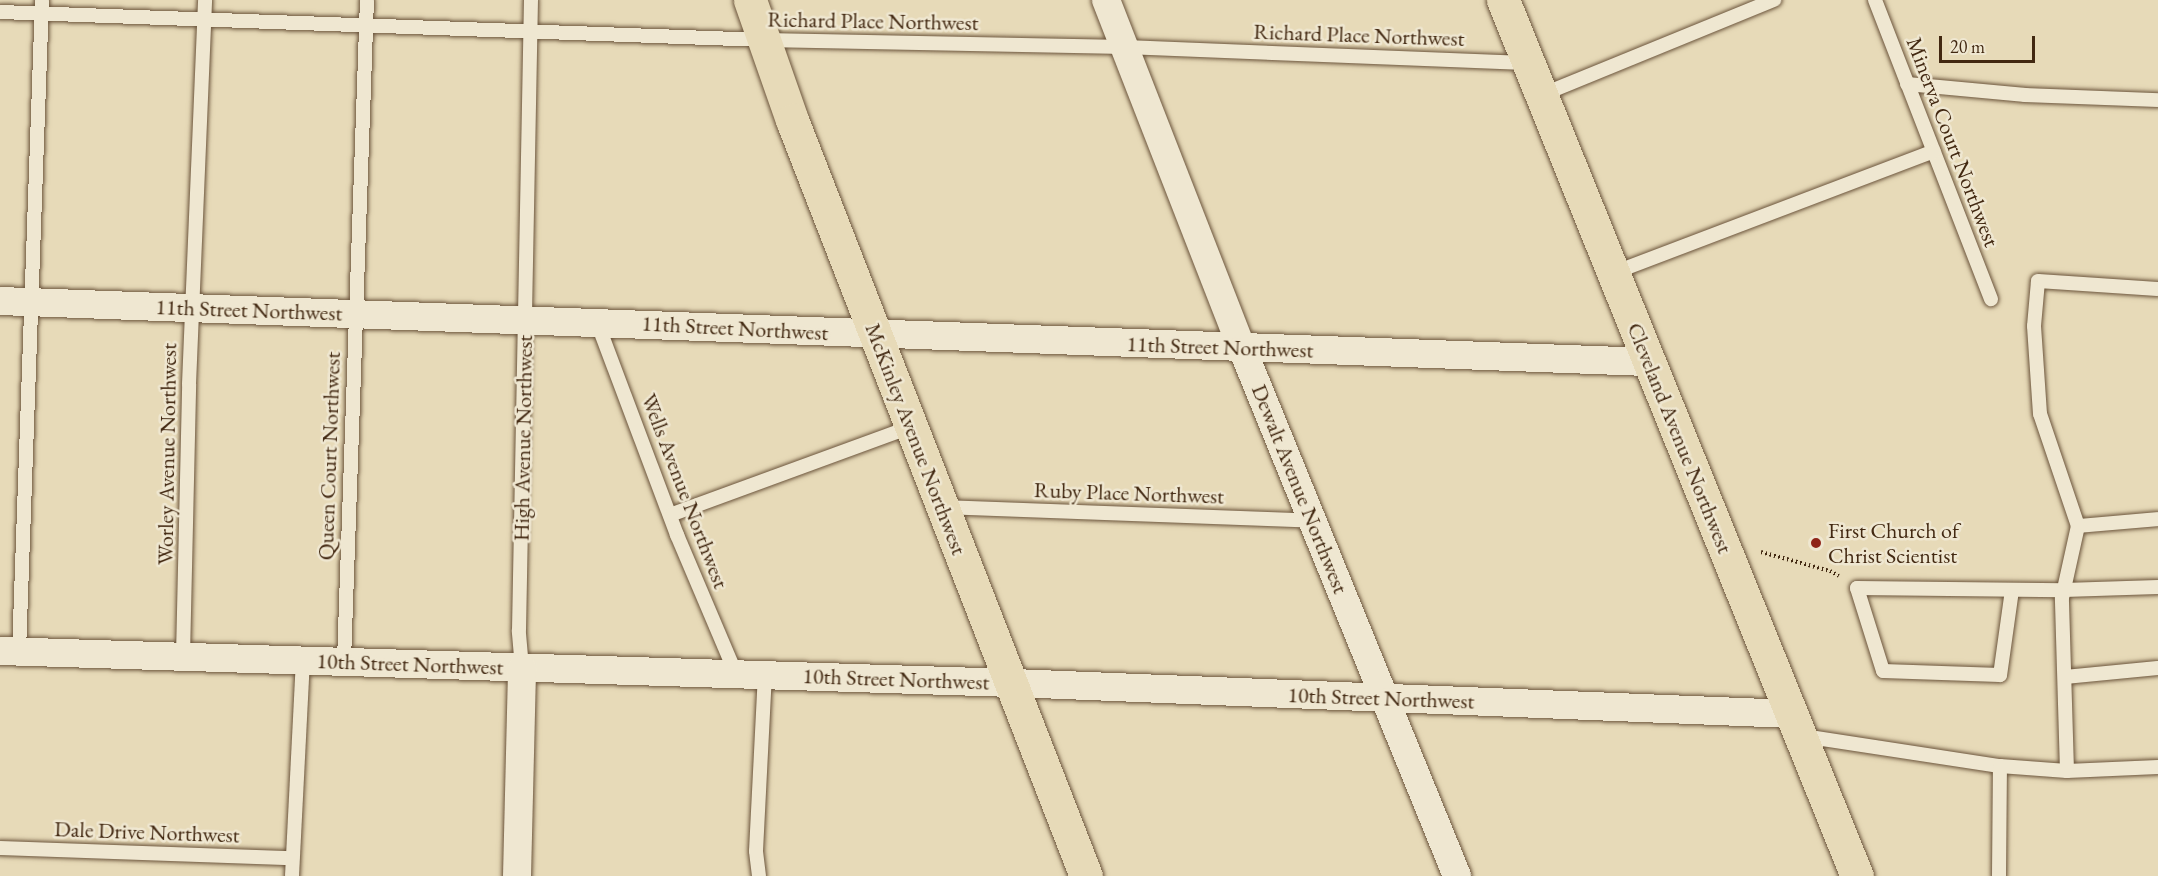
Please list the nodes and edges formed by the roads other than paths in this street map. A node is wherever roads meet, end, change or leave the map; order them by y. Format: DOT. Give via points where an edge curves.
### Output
graph roads {
  1 [pos="205,0"];
  2 [pos="367,0"];
  3 [pos="531,0"];
  4 [pos="750,0"];
  5 [pos="1106,0"];
  6 [pos="1503,0"];
  7 [pos="1774,0"];
  8 [pos="1875,0"];
  9 [pos="42,7"];
  10 [pos="0,12"];
  11 [pos="204,18"];
  12 [pos="366,25"];
  13 [pos="530,32"];
  14 [pos="764,40"];
  15 [pos="1125,48"];
  16 [pos="1528,63"];
  17 [pos="1907,84"];
  18 [pos="1541,95"];
  19 [pos="2158,100"];
  20 [pos="1934,151"];
  21 [pos="1613,273"];
  22 [pos="2158,289"];
  23 [pos="1992,299"];
  24 [pos="0,301"];
  25 [pos="31,302"];
  26 [pos="192,308"];
  27 [pos="355,314"];
  28 [pos="525,319"];
  29 [pos="597,322"];
  30 [pos="875,335"];
  31 [pos="1242,348"];
  32 [pos="1649,362"];
  33 [pos="911,427"];
  34 [pos="942,507"];
  35 [pos="670,516"];
  36 [pos="2158,519"];
  37 [pos="1315,521"];
  38 [pos="2078,526"];
  39 [pos="2158,587"];
  40 [pos="2012,590"];
  41 [pos="2064,590"];
  42 [pos="9,651"];
  43 [pos="183,656"];
  44 [pos="303,660"];
  45 [pos="344,661"];
  46 [pos="522,668"];
  47 [pos="2158,669"];
  48 [pos="736,674"];
  49 [pos="765,675"];
  50 [pos="2065,677"];
  51 [pos="1012,684"];
  52 [pos="1385,698"];
  53 [pos="1796,725"];
  54 [pos="2000,766"];
  55 [pos="2158,767"];
  56 [pos="2067,771"];
  57 [pos="0,848"];
  58 [pos="292,858"];
  59 [pos="292,876"];
  60 [pos="517,876"];
  61 [pos="759,876"];
  62 [pos="1086,876"];
  63 [pos="1456,876"];
  64 [pos="1857,876"];
  65 [pos="1999,876"];
  1 -- 11 [label="lane, Worley Avenue Northwest"];
  2 -- 12 [label="lane, Queen Court Northwest"];
  3 -- 13 [label="lane, High Avenue Northwest"];
  4 -- 14 [label="main road, McKinley Avenue Northwest"];
  5 -- 15 [label="street, Dewalt Avenue Northwest"];
  6 -- 16 [label="main road, Cleveland Avenue Northwest"];
  7 -- 18 [label="lane"];
  8 -- 17 [label="lane, Minerva Court Northwest"];
  9 -- 10 [label="lane, Richard Place Northwest"];
  9 -- 11 [label="lane, Richard Place Northwest"];
  9 -- 25 [label="lane"];
  11 -- 12 [label="lane, Richard Place Northwest"];
  11 -- 26 [label="lane, Worley Avenue Northwest"];
  12 -- 13 [label="lane, Richard Place Northwest"];
  12 -- 27 [label="lane, Queen Court Northwest"];
  13 -- 14 [label="lane, Richard Place Northwest"];
  13 -- 28 [label="lane, High Avenue Northwest"];
  14 -- 15 [label="lane, Richard Place Northwest"];
  14 -- 30 [label="main road, McKinley Avenue Northwest"];
  15 -- 16 [label="lane, Richard Place Northwest"];
  15 -- 31 [label="street, Dewalt Avenue Northwest"];
  16 -- 18 [label="main road, Cleveland Avenue Northwest"];
  17 -- 19 [label="lane" via="2025,95"];
  17 -- 20 [label="lane, Minerva Court Northwest"];
  18 -- 21 [label="main road, Cleveland Avenue Northwest"];
  20 -- 21 [label="lane"];
  20 -- 23 [label="lane, Minerva Court Northwest"];
  21 -- 32 [label="main road, Cleveland Avenue Northwest"];
  22 -- 38 [label="lane" via="2038,281 2034,326 2040,414"];
  24 -- 25 [label="street, 11th Street Northwest"];
  25 -- 26 [label="street, 11th Street Northwest"];
  25 -- 42 [label="lane"];
  26 -- 27 [label="street, 11th Street Northwest"];
  26 -- 43 [label="lane, Worley Avenue Northwest"];
  27 -- 28 [label="street, 11th Street Northwest"];
  27 -- 45 [label="lane, Queen Court Northwest"];
  28 -- 29 [label="street, 11th Street Northwest"];
  28 -- 46 [label="lane, High Avenue Northwest" via="519,630"];
  29 -- 30 [label="street, 11th Street Northwest"];
  29 -- 35 [label="lane, Wells Avenue Northwest"];
  30 -- 31 [label="street, 11th Street Northwest"];
  30 -- 33 [label="main road, McKinley Avenue Northwest"];
  31 -- 32 [label="street, 11th Street Northwest"];
  31 -- 37 [label="street, Dewalt Avenue Northwest"];
  32 -- 53 [label="main road, Cleveland Avenue Northwest"];
  33 -- 34 [label="main road, McKinley Avenue Northwest"];
  33 -- 35 [label="lane"];
  34 -- 37 [label="lane, Ruby Place Northwest"];
  34 -- 51 [label="main road, McKinley Avenue Northwest"];
  35 -- 48 [label="lane, Wells Avenue Northwest"];
  36 -- 38 [label="lane"];
  37 -- 52 [label="street, Dewalt Avenue Northwest"];
  38 -- 41 [label="lane"];
  39 -- 41 [label="lane"];
  40 -- 40 [label="lane" via="1857,588 1883,671 2000,675"];
  40 -- 41 [label="lane"];
  41 -- 50 [label="lane"];
  42 -- 43 [label="street, 10th Street Northwest"];
  43 -- 44 [label="street, 10th Street Northwest"];
  44 -- 45 [label="street, 10th Street Northwest"];
  44 -- 58 [label="lane"];
  45 -- 46 [label="street, 10th Street Northwest"];
  46 -- 48 [label="street, 10th Street Northwest"];
  46 -- 60 [label="street, High Avenue Northwest"];
  47 -- 50 [label="lane"];
  48 -- 49 [label="street, 10th Street Northwest"];
  49 -- 51 [label="street, 10th Street Northwest"];
  49 -- 61 [label="lane" via="756,852"];
  50 -- 56 [label="lane"];
  51 -- 52 [label="street, 10th Street Northwest"];
  51 -- 62 [label="main road, McKinley Avenue Northwest"];
  52 -- 53 [label="street, 10th Street Northwest"];
  52 -- 63 [label="street, Dewalt Avenue Northwest"];
  53 -- 54 [label="lane"];
  53 -- 64 [label="main road, Cleveland Avenue Northwest"];
  54 -- 56 [label="lane"];
  54 -- 65 [label="lane"];
  55 -- 56 [label="lane"];
  57 -- 58 [label="lane, Dale Drive Northwest"];
  58 -- 59 [label="lane"];
}
